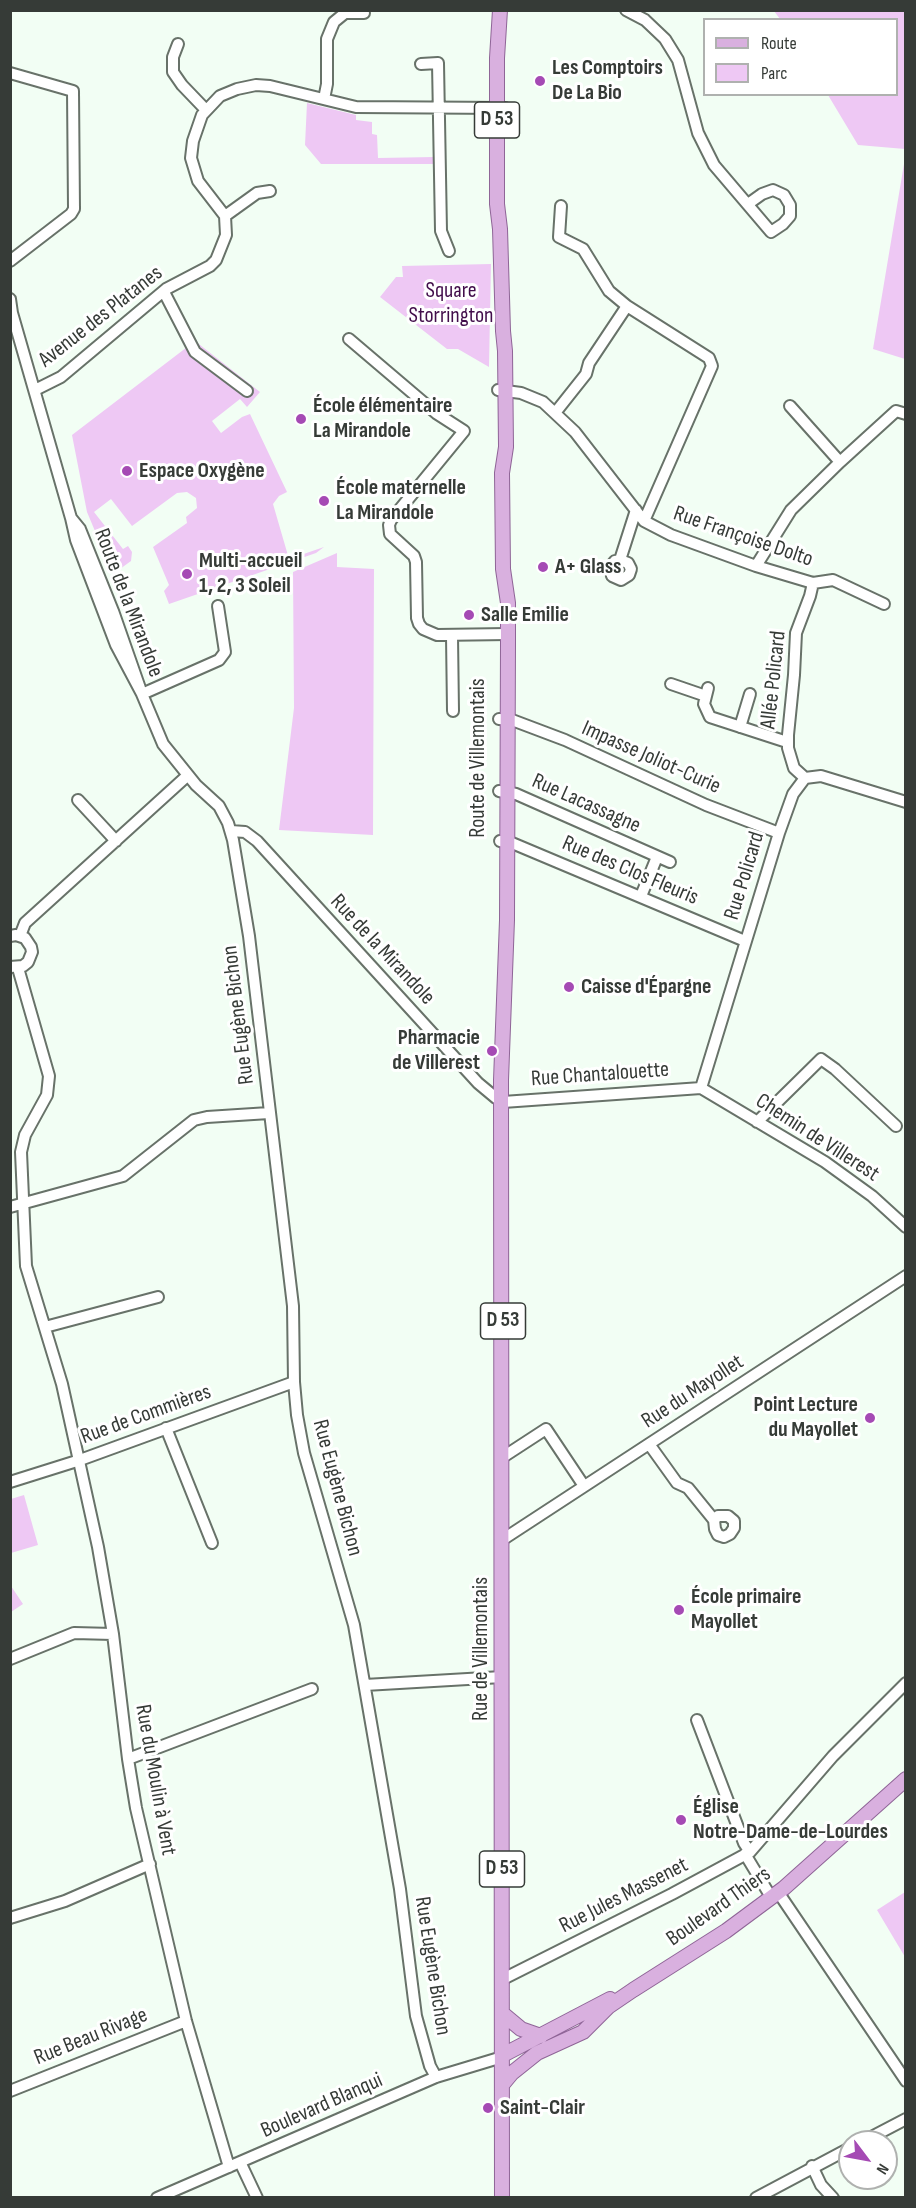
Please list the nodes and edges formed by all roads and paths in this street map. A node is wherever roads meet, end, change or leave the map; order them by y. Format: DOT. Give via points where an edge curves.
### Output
graph roads {
  1 [pos="500,10"];
  2 [pos="507,10"];
  3 [pos="626,10"];
  4 [pos="364,13"];
  5 [pos="178,45"];
  6 [pos="422,64"];
  7 [pos="10,73"];
  8 [pos="324,99"];
  9 [pos="501,108"];
  10 [pos="439,109"];
  11 [pos="206,110"];
  12 [pos="270,191"];
  13 [pos="748,204"];
  14 [pos="561,206"];
  15 [pos="225,216"];
  16 [pos="448,251"];
  17 [pos="10,261"];
  18 [pos="164,292"];
  19 [pos="10,299"];
  20 [pos="627,306"];
  21 [pos="350,339"];
  22 [pos="35,390"];
  23 [pos="247,391"];
  24 [pos="502,391"];
  25 [pos="790,406"];
  26 [pos="555,413"];
  27 [pos="906,414"];
  28 [pos="840,462"];
  29 [pos="636,510"];
  30 [pos="644,521"];
  31 [pos="620,560"];
  32 [pos="756,566"];
  33 [pos="813,583"];
  34 [pos="884,604"];
  35 [pos="218,606"];
  36 [pos="504,634"];
  37 [pos="452,636"];
  38 [pos="671,684"];
  39 [pos="142,694"];
  40 [pos="750,694"];
  41 [pos="453,711"];
  42 [pos="503,719"];
  43 [pos="740,727"];
  44 [pos="787,742"];
  45 [pos="187,776"];
  46 [pos="805,778"];
  47 [pos="503,791"];
  48 [pos="78,800"];
  49 [pos="906,802"];
  50 [pos="231,831"];
  51 [pos="778,833"];
  52 [pos="116,841"];
  53 [pos="503,841"];
  54 [pos="657,857"];
  55 [pos="670,862"];
  56 [pos="641,897"];
  57 [pos="13,935"];
  58 [pos="746,941"];
  59 [pos="14,967"];
  60 [pos="701,1089"];
  61 [pos="503,1101"];
  62 [pos="270,1113"];
  63 [pos="757,1122"];
  64 [pos="896,1126"];
  65 [pos="10,1137"];
  66 [pos="22,1144"];
  67 [pos="22,1204"];
  68 [pos="10,1207"];
  69 [pos="906,1227"];
  70 [pos="906,1276"];
  71 [pos="158,1297"];
  72 [pos="45,1327"];
  73 [pos="294,1382"];
  74 [pos="166,1428"];
  75 [pos="648,1444"];
  76 [pos="503,1457"];
  77 [pos="80,1460"];
  78 [pos="10,1482"];
  79 [pos="584,1486"];
  80 [pos="714,1520"];
  81 [pos="502,1540"];
  82 [pos="212,1543"];
  83 [pos="113,1634"];
  84 [pos="10,1659"];
  85 [pos="502,1677"];
  86 [pos="906,1683"];
  87 [pos="365,1685"];
  88 [pos="312,1689"];
  89 [pos="697,1720"];
  90 [pos="128,1759"];
  91 [pos="906,1779"];
  92 [pos="748,1853"];
  93 [pos="150,1864"];
  94 [pos="775,1894"];
  95 [pos="10,1918"];
  96 [pos="503,1979"];
  97 [pos="633,1990"];
  98 [pos="503,2014"];
  99 [pos="186,2021"];
  100 [pos="541,2036"];
  101 [pos="537,2053"];
  102 [pos="502,2055"];
  103 [pos="436,2078"];
  104 [pos="906,2081"];
  105 [pos="502,2085"];
  106 [pos="10,2091"];
  107 [pos="906,2119"];
  108 [pos="885,2130"];
  109 [pos="838,2154"];
  110 [pos="240,2162"];
  111 [pos="812,2166"];
  112 [pos="229,2167"];
  113 [pos="157,2198"];
  114 [pos="257,2198"];
  115 [pos="502,2198"];
  116 [pos="756,2198"];
  117 [pos="833,2198"];
  1 -- 9 [label="main road, Route de Villemontais / D 53"];
  2 -- 9 [label="main road, Route de Villemontais / D 53"];
  3 -- 13 [label="street" via="645,20 665,39 678,60 698,133 714,165"];
  4 -- 8 [label="street" via="345,13 334,22 327,39"];
  5 -- 11 [label="street" via="173,72"];
  6 -- 10 [label="street" via="438,63"];
  7 -- 17 [label="street" via="73,91 74,209"];
  8 -- 10 [label="street" via="356,107"];
  8 -- 11 [label="street" via="256,86 237,88 220,96"];
  9 -- 10 [label="street"];
  9 -- 24 [label="main road, Route de Villemontais / D 53" via="503,331 498,352"];
  10 -- 16 [label="street" via="441,231"];
  11 -- 15 [label="street" via="192,141 191,158 198,181"];
  12 -- 15 [label="street" via="257,193"];
  14 -- 20 [label="street" via="560,237 583,249 609,291"];
  15 -- 18 [label="street, Avenue des Platanes" via="226,235 216,260"];
  18 -- 22 [label="street, Avenue des Platanes" via="61,376"];
  18 -- 23 [label="street" via="195,352"];
  19 -- 22 [label="street, Route de la Mirandole"];
  20 -- 26 [label="street" via="589,363 586,374"];
  20 -- 30 [label="street" via="709,358 712,366"];
  21 -- 37 [label="street" via="464,431 391,520 389,528 416,562 419,624 430,633"];
  22 -- 39 [label="street, Route de la Mirandole" via="71,518 80,529 99,589"];
  24 -- 26 [label="street, Rue Françoise Dolto" via="543,402"];
  24 -- 36 [label="main road, Route de Villemontais / D 53" via="506,447 499,596"];
  25 -- 28 [label="street"];
  26 -- 29 [label="street, Rue Françoise Dolto" via="575,432"];
  27 -- 28 [label="street" via="897,411"];
  28 -- 32 [label="street" via="791,510"];
  29 -- 30 [label="street, Rue Françoise Dolto"];
  29 -- 31 [label="street"];
  30 -- 32 [label="street, Rue Françoise Dolto"];
  32 -- 33 [label="street, Rue Françoise Dolto"];
  33 -- 34 [label="street, Rue Françoise Dolto" via="833,580"];
  33 -- 44 [label="street, Allée Policard" via="796,633"];
  35 -- 39 [label="street" via="225,652 219,660"];
  36 -- 37 [label="street"];
  36 -- 42 [label="main road, Route de Villemontais / D 53"];
  37 -- 41 [label="street"];
  38 -- 43 [label="street" via="707,692 704,704 710,717"];
  39 -- 45 [label="street, Route de la Mirandole" via="163,744"];
  40 -- 43 [label="street"];
  42 -- 47 [label="main road, Route de Villemontais / D 53"];
  42 -- 51 [label="street, Impasse Joliot-Curie" via="565,740 706,805"];
  43 -- 44 [label="street"];
  44 -- 46 [label="street, Allée Policard" via="794,768"];
  45 -- 50 [label="street, Rue Eugène Bichon" via="219,806"];
  45 -- 52 [label="street"];
  46 -- 49 [label="street" via="821,776"];
  46 -- 51 [label="street, Rue Policard" via="793,794"];
  47 -- 53 [label="main road, Route de Villemontais / D 53"];
  47 -- 54 [label="street, Rue Lacassagne"];
  48 -- 52 [label="street"];
  50 -- 61 [label="street, Rue de la Mirandole" via="245,832 257,841 478,1083"];
  50 -- 62 [label="street, Rue Eugène Bichon" via="249,936"];
  51 -- 58 [label="street, Rue Policard"];
  52 -- 57 [label="street"];
  53 -- 56 [label="street, Rue des Clos Fleuris"];
  53 -- 61 [label="main road, Route de Villemontais / D 53" via="507,920"];
  54 -- 55 [label="street, Rue Lacassagne"];
  54 -- 56 [label="street, Rue Lacassagne"];
  56 -- 58 [label="street, Rue des Clos Fleuris"];
  57 -- 59 [label="street" via="29,942 32,952 28,962"];
  58 -- 60 [label="street, Rue Policard"];
  59 -- 66 [label="street" via="49,1076 47,1095"];
  60 -- 61 [label="street, Rue Chantalouette"];
  60 -- 63 [label="street, Chemin de Villerest"];
  61 -- 76 [label="main road, Rue de Villemontais / D 53"];
  62 -- 67 [label="street" via="194,1120 123,1176"];
  62 -- 73 [label="street, Rue Eugène Bichon" via="294,1306"];
  63 -- 64 [label="street" via="821,1059"];
  63 -- 69 [label="street, Chemin de Villerest" via="852,1181"];
  65 -- 66 [label="street"];
  66 -- 67 [label="street, Rue du Moulin à Vent"];
  67 -- 68 [label="street"];
  67 -- 72 [label="street, Rue du Moulin à Vent" via="24,1255"];
  70 -- 75 [label="street, Rue du Mayollet"];
  71 -- 72 [label="street"];
  72 -- 77 [label="street, Rue du Moulin à Vent"];
  73 -- 74 [label="street, Rue de Commières"];
  73 -- 87 [label="street, Rue Eugène Bichon" via="304,1453 354,1625"];
  74 -- 77 [label="street, Rue de Commières"];
  74 -- 82 [label="street"];
  75 -- 79 [label="street, Rue du Mayollet"];
  75 -- 80 [label="street" via="677,1483 688,1488"];
  76 -- 79 [label="street" via="546,1429"];
  76 -- 81 [label="main road, Rue de Villemontais / D 53"];
  77 -- 78 [label="street, Rue de Commières"];
  77 -- 83 [label="street, Rue du Moulin à Vent"];
  79 -- 81 [label="street, Rue du Mayollet"];
  81 -- 85 [label="main road, Rue de Villemontais / D 53"];
  83 -- 84 [label="street" via="74,1633"];
  83 -- 90 [label="street, Rue du Moulin à Vent"];
  85 -- 87 [label="street"];
  85 -- 96 [label="main road, Rue de Villemontais / D 53"];
  86 -- 92 [label="street, Rue Jules Massenet" via="833,1756"];
  87 -- 103 [label="street, Rue Eugène Bichon" via="417,2016"];
  88 -- 90 [label="street"];
  89 -- 92 [label="street"];
  90 -- 93 [label="street, Rue du Moulin à Vent"];
  91 -- 94 [label="main road, Boulevard Thiers"];
  92 -- 94 [label="street"];
  92 -- 96 [label="street, Rue Jules Massenet"];
  93 -- 95 [label="street" via="65,1901"];
  93 -- 99 [label="street, Rue du Moulin à Vent"];
  94 -- 97 [label="main road, Boulevard Thiers"];
  94 -- 104 [label="street"];
  96 -- 98 [label="main road, Rue de Villemontais / D 53"];
  97 -- 100 [label="main road, Boulevard Thiers"];
  97 -- 101 [label="main road, Boulevard Thiers" via="608,2007 583,2032"];
  98 -- 100 [label="main road" via="521,2029"];
  98 -- 102 [label="main road, Rue de Villemontais / D 53"];
  99 -- 106 [label="street, Rue Beau Rivage"];
  99 -- 112 [label="street, Rue du Moulin à Vent"];
  100 -- 102 [label="main road, Boulevard Thiers"];
  101 -- 102 [label="main road, Boulevard Thiers"];
  101 -- 105 [label="main road, Boulevard Thiers"];
  102 -- 103 [label="street, Boulevard Blanqui"];
  102 -- 105 [label="main road, Rue de Villemontais / D 53"];
  103 -- 110 [label="street, Boulevard Blanqui"];
  105 -- 115 [label="main road, Rue de Villemontais / D 53"];
  107 -- 108 [label="street"];
  109 -- 111 [label="street"];
  110 -- 112 [label="street, Boulevard Blanqui"];
  110 -- 114 [label="street"];
  111 -- 116 [label="street"];
  111 -- 117 [label="street"];
  112 -- 113 [label="street, Boulevard Blanqui"];
}
